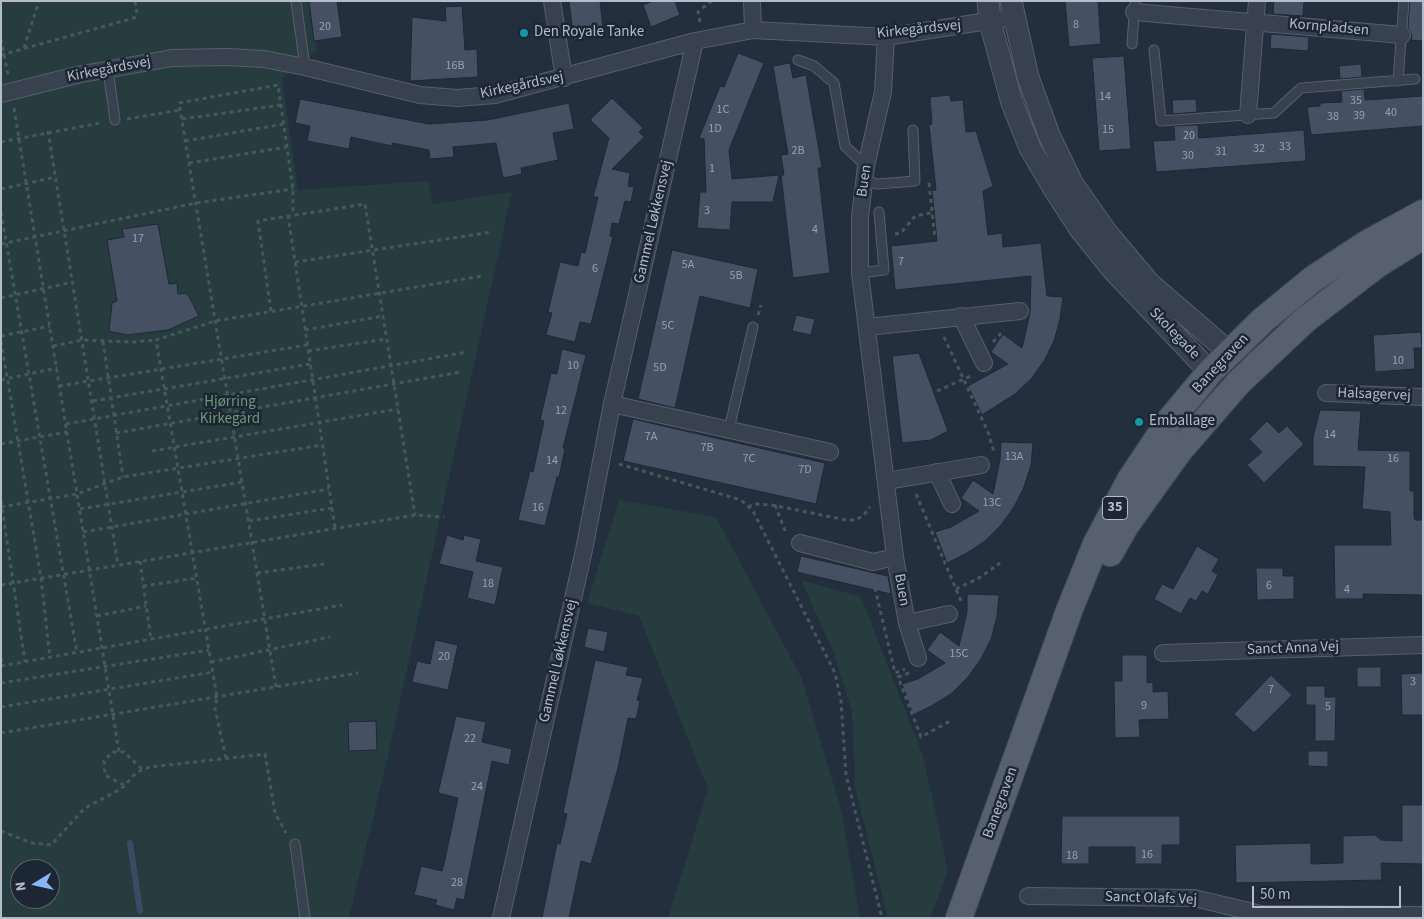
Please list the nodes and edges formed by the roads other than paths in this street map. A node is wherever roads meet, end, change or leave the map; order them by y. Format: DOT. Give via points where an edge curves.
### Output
graph roads {
  1 [pos="296,1"];
  2 [pos="552,1"];
  3 [pos="752,1"];
  4 [pos="1257,1"];
  5 [pos="1404,1"];
  6 [pos="1135,6"];
  7 [pos="1012,9"];
  8 [pos="989,12"];
  9 [pos="1256,22"];
  10 [pos="753,30"];
  11 [pos="1402,34"];
  12 [pos="886,37"];
  13 [pos="699,40"];
  14 [pos="1132,44"];
  15 [pos="1154,50"];
  16 [pos="798,60"];
  17 [pos="305,67"];
  18 [pos="108,70"];
  19 [pos="564,78"];
  20 [pos="1415,79"];
  21 [pos="1398,81"];
  22 [pos="6,93"];
  23 [pos="1248,115"];
  24 [pos="115,120"];
  25 [pos="913,130"];
  26 [pos="865,174"];
  27 [pos="879,212"];
  28 [pos="1423,213"];
  29 [pos="1423,236"];
  30 [pos="860,273"];
  31 [pos="1020,311"];
  32 [pos="961,316"];
  33 [pos="753,327"];
  34 [pos="867,327"];
  35 [pos="1230,353"];
  36 [pos="984,363"];
  37 [pos="1210,372"];
  38 [pos="1239,382"];
  39 [pos="1326,394"];
  40 [pos="1423,397"];
  41 [pos="612,404"];
  42 [pos="728,429"];
  43 [pos="830,452"];
  44 [pos="981,465"];
  45 [pos="938,472"];
  46 [pos="886,481"];
  47 [pos="952,504"];
  48 [pos="800,543"];
  49 [pos="896,558"];
  50 [pos="949,614"];
  51 [pos="907,623"];
  52 [pos="1423,645"];
  53 [pos="1163,653"];
  54 [pos="918,658"];
  55 [pos="1043,688"];
  56 [pos="295,844"];
  57 [pos="1028,896"];
  58 [pos="1225,912"];
  59 [pos="1423,914"];
  60 [pos="305,918"];
  61 [pos="501,918"];
  62 [pos="959,918"];
  1 -- 17 [label="lane"];
  2 -- 19 [label="street"];
  3 -- 10 [label="street"];
  4 -- 9 [label="street"];
  5 -- 11 [label="lane"];
  6 -- 9 [label="street, Kornpladsen"];
  6 -- 14 [label="lane"];
  7 -- 8 [label="street, Kirkegårdsvej"];
  7 -- 35 [label="street, Skolegade" via="1028,77 1049,135 1072,183 1107,233 1149,283"];
  8 -- 12 [label="street, Kirkegårdsvej"];
  8 -- 37 [label="street, Skolegade" via="1012,103 1030,148 1054,189 1080,229 1113,270"];
  9 -- 11 [label="street, Kornpladsen"];
  9 -- 23 [label="street"];
  10 -- 12 [label="street, Kirkegårdsvej"];
  10 -- 13 [label="street, Kirkegårdsvej"];
  11 -- 21 [label="lane"];
  12 -- 26 [label="street, Buen" via="883,92"];
  13 -- 19 [label="street, Kirkegårdsvej"];
  13 -- 41 [label="street, Gammel Løkkensvej"];
  15 -- 23 [label="lane" via="1161,121"];
  16 -- 26 [label="lane" via="814,66 834,83 845,146"];
  17 -- 18 [label="street, Kirkegårdsvej" via="264,59 172,58"];
  17 -- 19 [label="street, Kirkegårdsvej" via="420,95 457,98 495,95"];
  18 -- 22 [label="street, Kirkegårdsvej"];
  18 -- 24 [label="lane"];
  20 -- 21 [label="lane"];
  21 -- 23 [label="lane" via="1301,88 1274,113"];
  25 -- 26 [label="lane" via="914,181 878,184"];
  26 -- 30 [label="street, Buen" via="860,217"];
  27 -- 30 [label="lane" via="884,270"];
  28 -- 35 [label="main road, Banegraven / 35" via="1366,244 1313,279 1263,320"];
  29 -- 38 [label="main road, Banegraven / 35" via="1378,264 1306,320"];
  30 -- 34 [label="street, Buen"];
  31 -- 32 [label="street"];
  32 -- 34 [label="street"];
  32 -- 36 [label="street"];
  33 -- 42 [label="lane"];
  34 -- 46 [label="street, Buen"];
  35 -- 37 [label="main road, Banegraven / 35"];
  35 -- 38 [label="street"];
  37 -- 38 [label="street, Skolegade"];
  37 -- 55 [label="main road, Banegraven / 35" via="1170,420 1130,480 1096,544"];
  38 -- 55 [label="main road, Banegraven / 35" via="1179,451 1126,526 1080,605"];
  39 -- 40 [label="street, Halsagervej"];
  41 -- 42 [label="street"];
  41 -- 61 [label="street, Gammel Løkkensvej" via="582,560"];
  42 -- 43 [label="street"];
  44 -- 45 [label="street"];
  45 -- 46 [label="street"];
  45 -- 47 [label="street"];
  46 -- 49 [label="street, Buen"];
  48 -- 49 [label="street, Buen" via="870,561"];
  49 -- 51 [label="street, Buen"];
  50 -- 51 [label="street, Buen"];
  51 -- 54 [label="street, Buen"];
  52 -- 53 [label="street, Sanct Anna Vej"];
  55 -- 62 [label="main road, Banegraven / 35"];
  56 -- 60 [label="lane"];
  57 -- 58 [label="street, Sanct Olafs Vej" via="1194,898"];
  58 -- 59 [label="street, Sanct Olafs Vej"];
}
